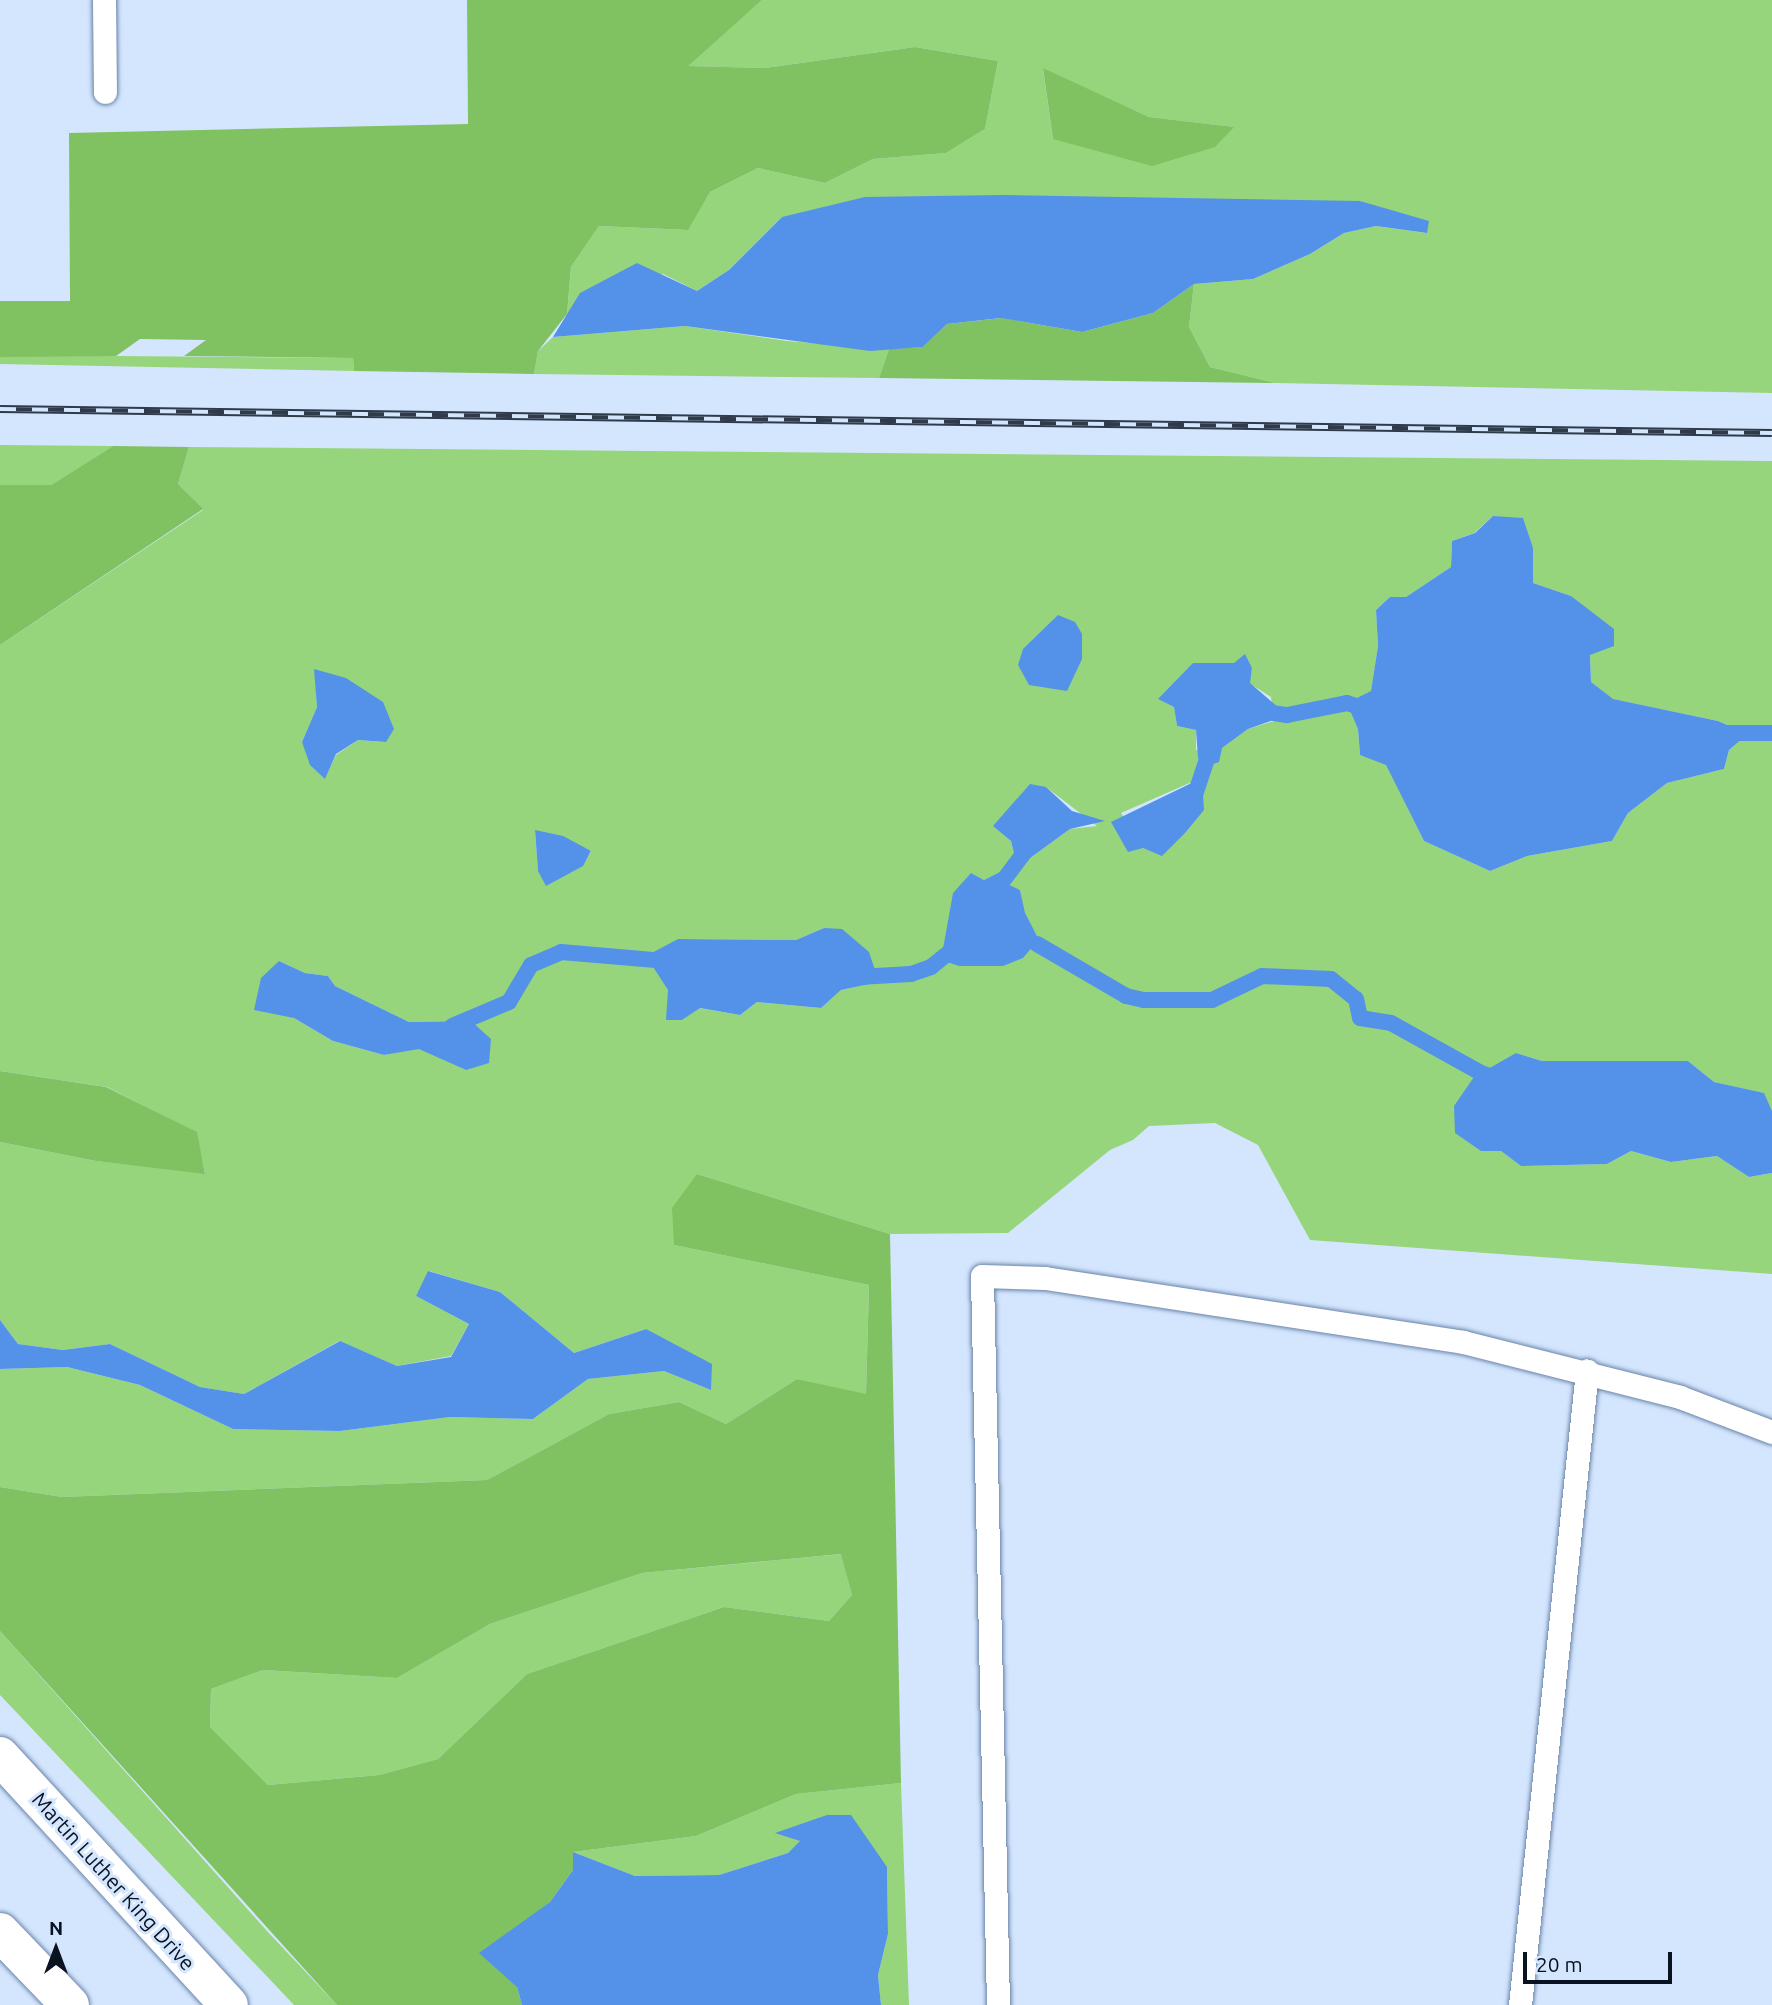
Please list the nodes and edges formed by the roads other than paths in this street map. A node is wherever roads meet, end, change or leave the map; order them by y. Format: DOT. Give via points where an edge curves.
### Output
graph roads {
  1 [pos="104,0"];
  2 [pos="105,92"];
  3 [pos="1587,1371"];
  4 [pos="1772,1432"];
  5 [pos="0,1756"];
  6 [pos="0,1932"];
  7 [pos="69,2005"];
  8 [pos="229,2005"];
  9 [pos="998,2005"];
  10 [pos="1520,2005"];
  1 -- 2 [label="lane"];
  3 -- 4 [label="lane" via="1680,1397"];
  3 -- 9 [label="lane" via="1463,1342 1228,1304 1045,1278 982,1276"];
  3 -- 10 [label="lane"];
  5 -- 8 [label="main road, Martin Luther King Drive"];
  6 -- 7 [label="main road"];
}
